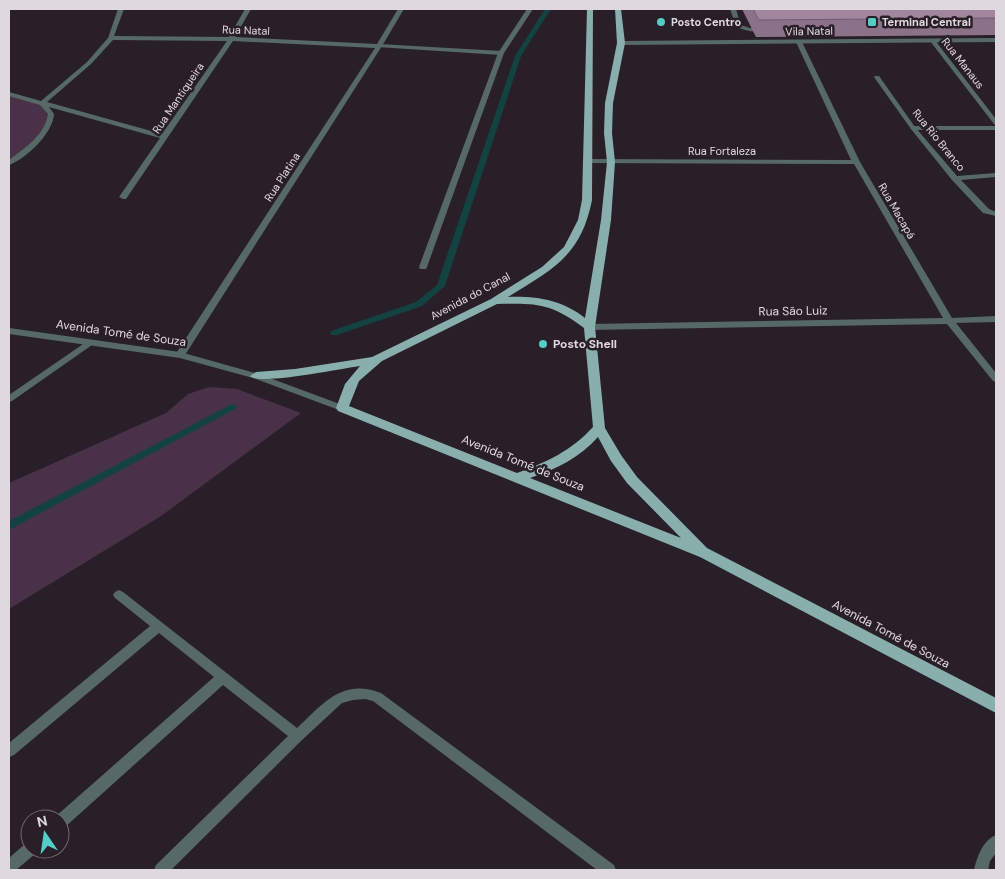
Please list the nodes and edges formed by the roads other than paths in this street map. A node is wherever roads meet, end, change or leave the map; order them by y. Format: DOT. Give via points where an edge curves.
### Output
graph roads {
  1 [pos="121,9"];
  2 [pos="248,9"];
  3 [pos="401,9"];
  4 [pos="530,9"];
  5 [pos="590,9"];
  6 [pos="618,9"];
  7 [pos="733,9"];
  8 [pos="769,29"];
  9 [pos="111,38"];
  10 [pos="231,39"];
  11 [pos="932,40"];
  12 [pos="996,40"];
  13 [pos="799,42"];
  14 [pos="621,43"];
  15 [pos="379,46"];
  16 [pos="501,53"];
  17 [pos="877,77"];
  18 [pos="9,94"];
  19 [pos="42,103"];
  20 [pos="996,123"];
  21 [pos="913,128"];
  22 [pos="996,128"];
  23 [pos="164,137"];
  24 [pos="588,161"];
  25 [pos="611,162"];
  26 [pos="856,162"];
  27 [pos="9,163"];
  28 [pos="996,175"];
  29 [pos="955,178"];
  30 [pos="123,197"];
  31 [pos="992,213"];
  32 [pos="423,267"];
  33 [pos="495,301"];
  34 [pos="996,319"];
  35 [pos="949,321"];
  36 [pos="589,327"];
  37 [pos="9,331"];
  38 [pos="89,342"];
  39 [pos="180,355"];
  40 [pos="378,358"];
  41 [pos="256,376"];
  42 [pos="996,379"];
  43 [pos="9,399"];
  44 [pos="342,408"];
  45 [pos="599,428"];
  46 [pos="519,478"];
  47 [pos="705,553"];
  48 [pos="119,594"];
  49 [pos="159,626"];
  50 [pos="223,677"];
  51 [pos="996,706"];
  52 [pos="298,736"];
  53 [pos="9,751"];
  54 [pos="70,813"];
  55 [pos="996,842"];
  56 [pos="20,857"];
  57 [pos="9,867"];
  58 [pos="161,870"];
  59 [pos="609,870"];
  60 [pos="981,870"];
  1 -- 9 [label="street"];
  2 -- 10 [label="street, Rua Mantiqueira"];
  3 -- 15 [label="street, Rua Platina"];
  4 -- 16 [label="street"];
  5 -- 24 [label="main road, Avenida do Canal"];
  6 -- 14 [label="main road"];
  7 -- 8 [label="street" via="738,26 750,30"];
  9 -- 10 [label="street, Rua Natal"];
  9 -- 19 [label="street" via="90,63"];
  10 -- 15 [label="street, Rua Natal"];
  10 -- 23 [label="street, Rua Mantiqueira"];
  11 -- 12 [label="street, Vila Natal"];
  11 -- 13 [label="street, Vila Natal"];
  11 -- 20 [label="street, Rua Manaus"];
  13 -- 14 [label="street, Vila Natal"];
  13 -- 26 [label="street, Rua Macapá"];
  14 -- 25 [label="main road" via="608,102"];
  15 -- 16 [label="street, Rua Natal"];
  15 -- 39 [label="street, Rua Platina"];
  16 -- 32 [label="street"];
  17 -- 21 [label="street, Rua Rio Branco"];
  18 -- 19 [label="street"];
  19 -- 23 [label="street"];
  19 -- 27 [label="street" via="51,114 49,126"];
  21 -- 22 [label="street"];
  21 -- 29 [label="street, Rua Rio Branco"];
  23 -- 30 [label="street, Rua Mantiqueira"];
  24 -- 25 [label="street, Rua Fortaleza"];
  24 -- 33 [label="main road, Avenida do Canal" via="583,220 568,249 546,269"];
  25 -- 26 [label="street, Rua Fortaleza"];
  25 -- 36 [label="main road" via="606,220"];
  26 -- 35 [label="street, Rua Macapá"];
  28 -- 29 [label="street"];
  29 -- 31 [label="street, Rua Rio Branco"];
  33 -- 36 [label="main road" via="528,300 553,304"];
  33 -- 40 [label="main road, Avenida do Canal"];
  34 -- 35 [label="street, Rua São Luiz"];
  35 -- 36 [label="street, Rua São Luiz"];
  35 -- 42 [label="street, Rua Macapá"];
  36 -- 45 [label="main road"];
  37 -- 38 [label="street, Avenida Tomé de Souza"];
  38 -- 39 [label="street, Avenida Tomé de Souza"];
  38 -- 43 [label="street"];
  39 -- 41 [label="street, Avenida Tomé de Souza"];
  40 -- 41 [label="main road" via="325,369"];
  40 -- 44 [label="main road, Avenida do Canal" via="349,385"];
  41 -- 44 [label="street, Avenida Tomé de Souza"];
  44 -- 46 [label="main road, Avenida Tomé de Souza"];
  45 -- 46 [label="main road" via="568,458"];
  45 -- 47 [label="main road" via="632,480"];
  46 -- 47 [label="main road, Avenida Tomé de Souza"];
  47 -- 51 [label="main road, Avenida Tomé de Souza"];
  48 -- 49 [label="street"];
  49 -- 50 [label="street"];
  49 -- 53 [label="street"];
  50 -- 52 [label="street"];
  50 -- 54 [label="street"];
  52 -- 58 [label="street"];
  52 -- 59 [label="street" via="338,699 365,693 377,697"];
  55 -- 60 [label="street" via="984,858"];
  56 -- 57 [label="street"];
}
